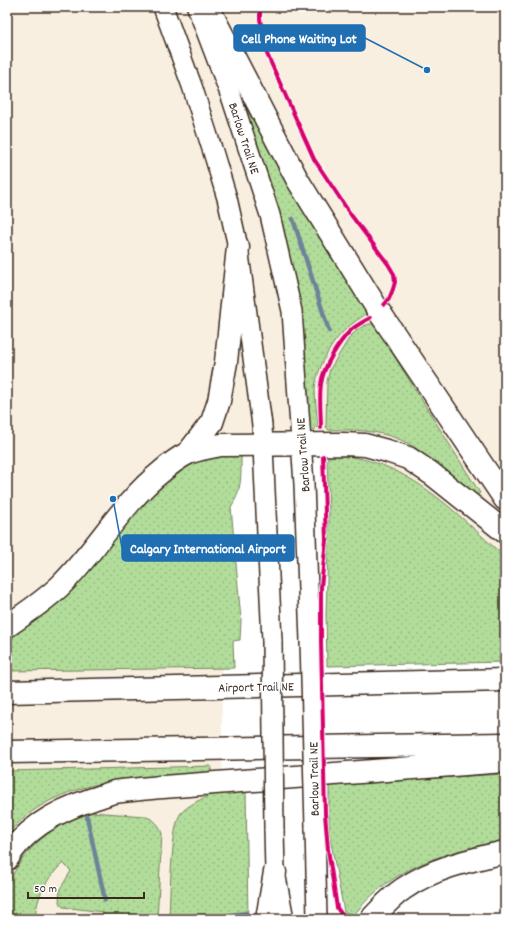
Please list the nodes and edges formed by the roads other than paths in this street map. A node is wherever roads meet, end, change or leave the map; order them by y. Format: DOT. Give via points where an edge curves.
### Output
graph roads {
  1 [pos="163,7"];
  2 [pos="196,7"];
  3 [pos="208,7"];
  4 [pos="238,247"];
  5 [pos="264,445"];
  6 [pos="302,445"];
  7 [pos="188,453"];
  8 [pos="505,499"];
  9 [pos="505,532"];
  10 [pos="7,626"];
  11 [pos="505,680"];
  12 [pos="7,692"];
  13 [pos="505,744"];
  14 [pos="7,752"];
  15 [pos="505,760"];
  16 [pos="505,852"];
  17 [pos="7,859"];
  18 [pos="275,872"];
  19 [pos="267,919"];
  20 [pos="284,919"];
  21 [pos="317,919"];
  22 [pos="371,919"];
  1 -- 4 [label="main road" via="214,155"];
  2 -- 6 [label="main road, Barlow Trail NE" via="239,120 270,215 281,260 292,311"];
  3 -- 8 [label="highway" via="297,179 378,310"];
  4 -- 5 [label="main road"];
  4 -- 7 [label="highway" via="226,362 219,401 212,422"];
  5 -- 6 [label="highway"];
  5 -- 7 [label="highway" via="221,445"];
  5 -- 18 [label="main road, bridge" via="272,641"];
  6 -- 9 [label="highway" via="365,445 408,458"];
  6 -- 21 [label="main road, Barlow Trail NE, bridge"];
  7 -- 10 [label="highway" via="149,481 60,586"];
  11 -- 12 [label="highway, Airport Trail NE"];
  13 -- 14 [label="highway"];
  15 -- 17 [label="highway" via="163,786 113,793 54,814 30,830"];
  16 -- 22 [label="highway" via="431,873 403,889"];
  18 -- 19 [label="highway"];
  18 -- 20 [label="main road"];
}
